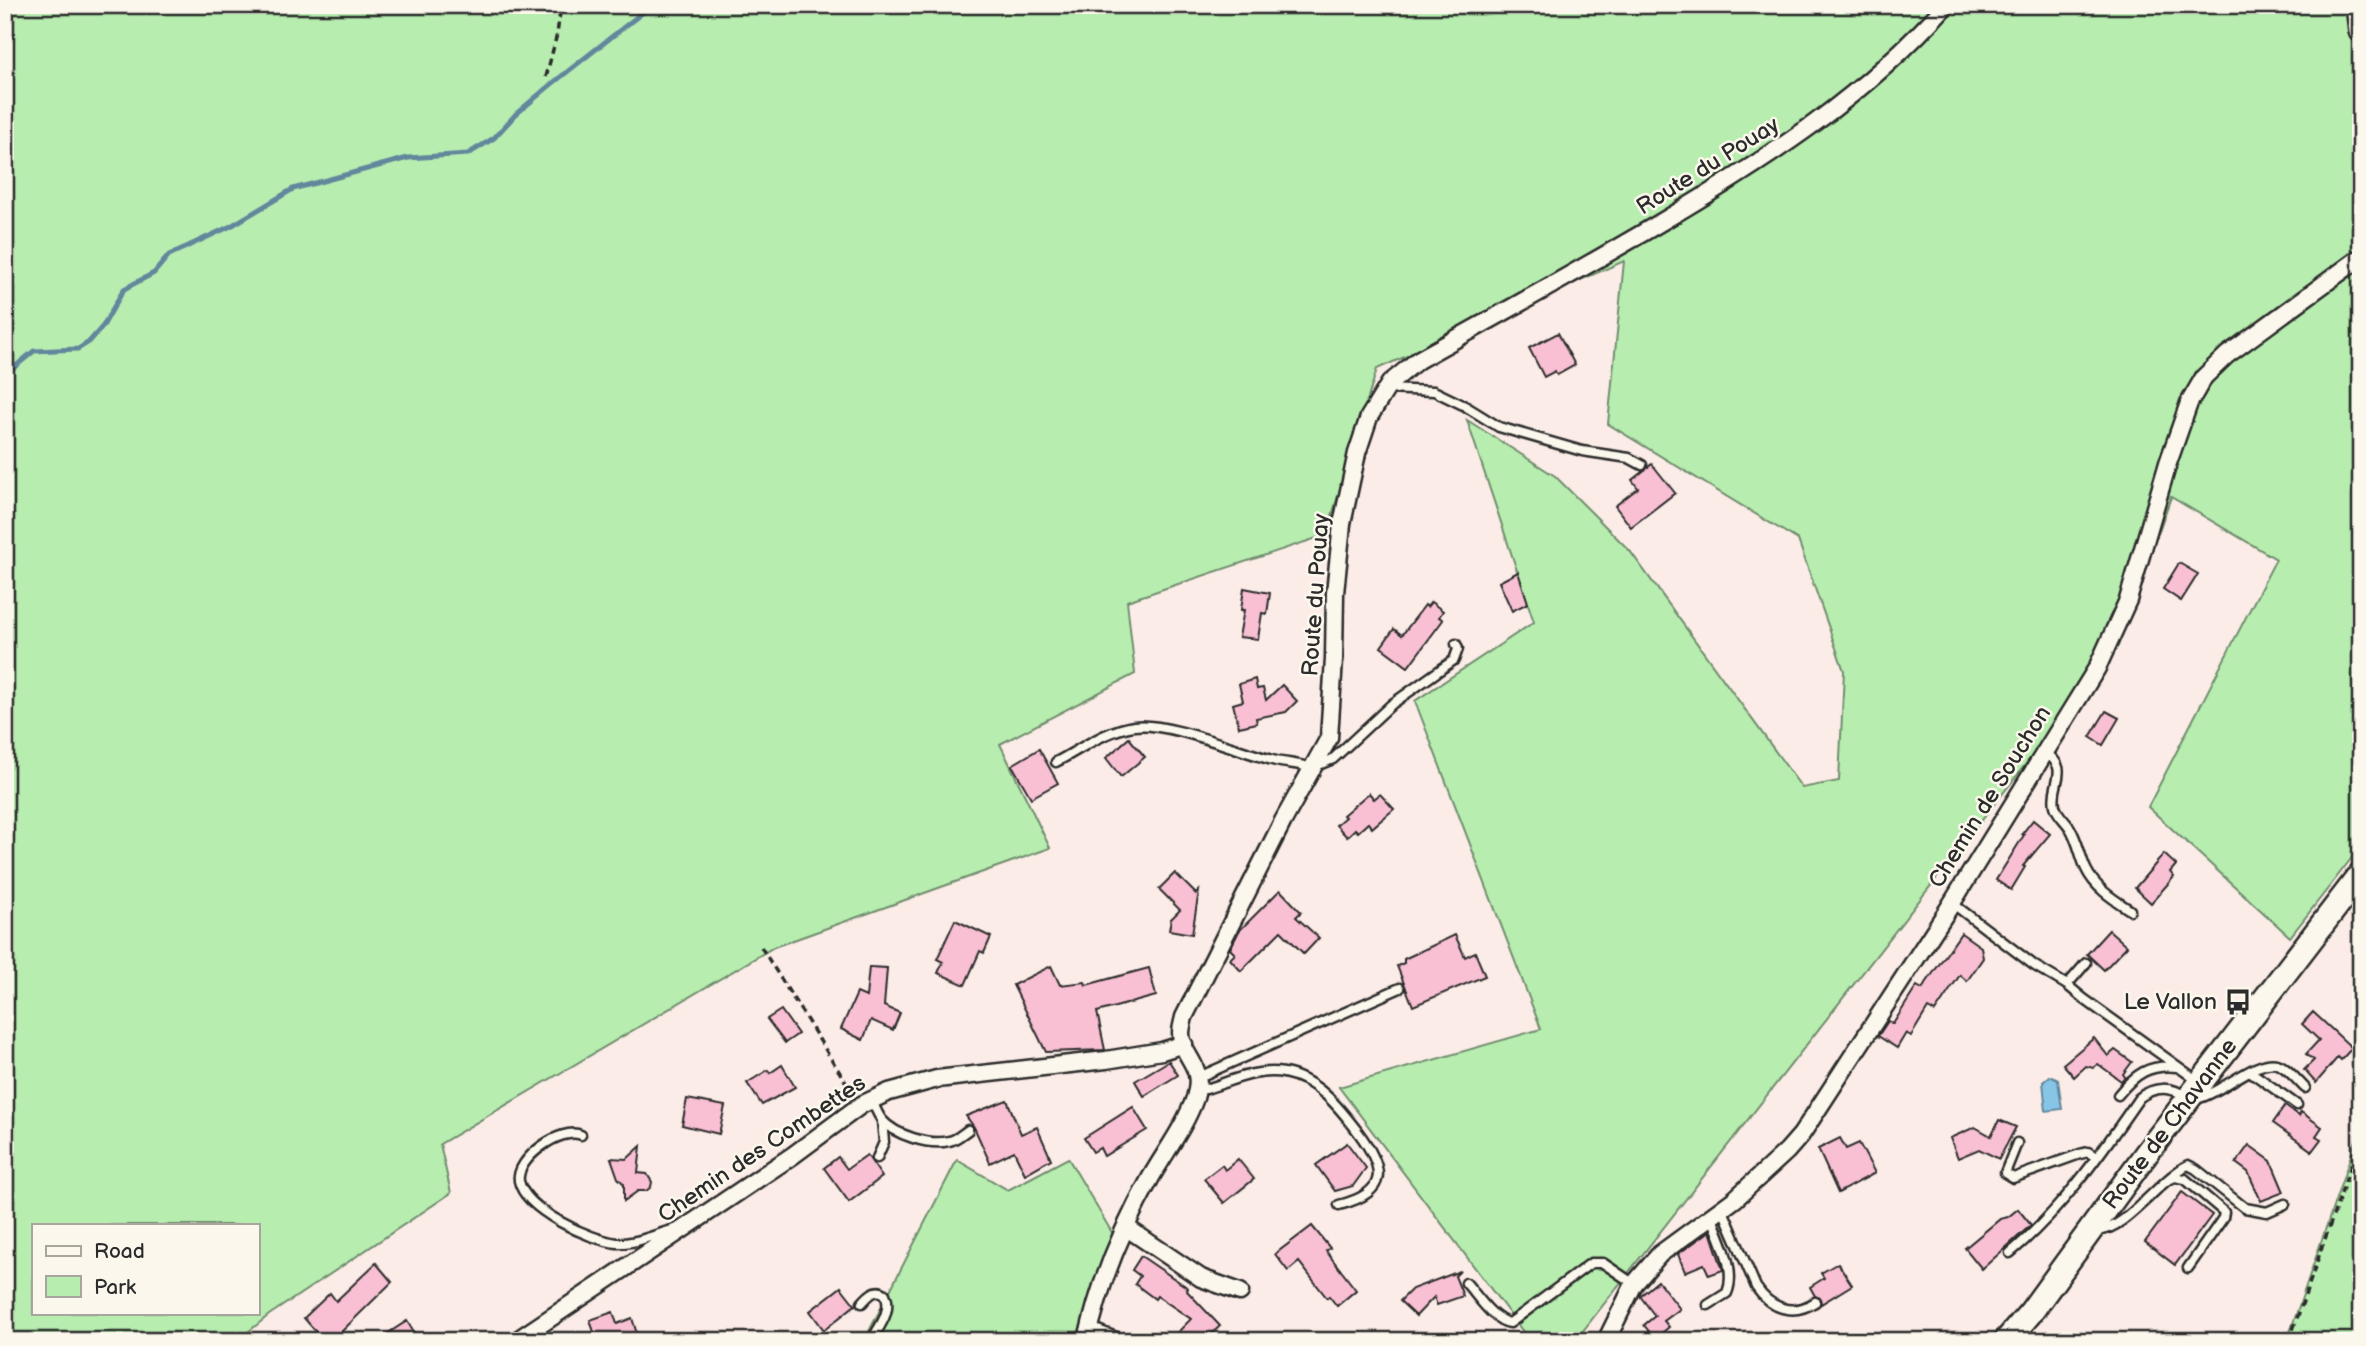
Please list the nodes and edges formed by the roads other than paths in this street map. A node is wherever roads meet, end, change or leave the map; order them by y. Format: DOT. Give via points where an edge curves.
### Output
graph roads {
  1 [pos="1946,5"];
  2 [pos="2358,5"];
  3 [pos="2361,31"];
  4 [pos="2361,257"];
  5 [pos="1386,389"];
  6 [pos="1642,465"];
  7 [pos="1456,644"];
  8 [pos="2045,752"];
  9 [pos="1056,762"];
  10 [pos="1315,766"];
  11 [pos="2361,874"];
  12 [pos="1952,903"];
  13 [pos="2130,910"];
  14 [pos="2086,963"];
  15 [pos="2067,985"];
  16 [pos="1400,988"];
  17 [pos="1184,1044"];
  18 [pos="2177,1067"];
  19 [pos="2251,1072"];
  20 [pos="1198,1083"];
  21 [pos="2305,1088"];
  22 [pos="2194,1092"];
  23 [pos="2118,1095"];
  24 [pos="866,1103"];
  25 [pos="2297,1105"];
  26 [pos="882,1121"];
  27 [pos="968,1130"];
  28 [pos="580,1135"];
  29 [pos="2017,1143"];
  30 [pos="2096,1157"];
  31 [pos="877,1158"];
  32 [pos="2162,1182"];
  33 [pos="2285,1204"];
  34 [pos="1339,1205"];
  35 [pos="1716,1211"];
  36 [pos="2092,1226"];
  37 [pos="1127,1228"];
  38 [pos="679,1232"];
  39 [pos="2010,1253"];
  40 [pos="2188,1268"];
  41 [pos="1466,1283"];
  42 [pos="1634,1284"];
  43 [pos="1240,1292"];
  44 [pos="1815,1302"];
  45 [pos="862,1303"];
  46 [pos="1709,1305"];
  47 [pos="1088,1336"];
  48 [pos="516,1341"];
  49 [pos="871,1341"];
  50 [pos="1116,1341"];
  51 [pos="1606,1341"];
  52 [pos="2006,1341"];
  1 -- 5 [label="street, Route du Pouay" via="1885,68 1815,125 1634,239 1418,360"];
  2 -- 3 [label="main road"];
  4 -- 8 [label="street, Chemin de Souchon" via="2227,355 2204,377 2189,403 2168,463 2128,600 2097,668"];
  5 -- 6 [label="lane" via="1434,391 1499,427"];
  5 -- 10 [label="street, Route du Pouay" via="1369,417 1357,453 1342,524 1329,738"];
  7 -- 10 [label="lane" via="1454,660 1392,704 1333,759"];
  8 -- 12 [label="street, Chemin de Souchon"];
  8 -- 13 [label="lane" via="2060,772 2054,794 2058,814 2072,832 2086,869 2103,892"];
  9 -- 10 [label="lane" via="1116,730 1144,724 1277,761"];
  10 -- 17 [label="street, Route du Pouay" via="1184,1017"];
  11 -- 22 [label="main road, Route de Chavanne"];
  12 -- 15 [label="lane" via="2035,967"];
  12 -- 35 [label="street, Chemin de Souchon" via="1801,1135 1735,1199"];
  14 -- 15 [label="lane"];
  15 -- 18 [label="lane"];
  16 -- 20 [label="lane"];
  17 -- 20 [label="street"];
  17 -- 24 [label="street, Chemin des Combettes" via="1106,1060 937,1079"];
  18 -- 22 [label="lane"];
  18 -- 23 [label="lane" via="2143,1072"];
  19 -- 21 [label="lane" via="2270,1063 2280,1065"];
  19 -- 22 [label="lane" via="2208,1097 2199,1098"];
  19 -- 25 [label="lane"];
  20 -- 34 [label="lane" via="1206,1088 1263,1072 1284,1073 1305,1079 1322,1091 1346,1115 1379,1168 1370,1191"];
  20 -- 37 [label="street" via="1190,1112"];
  22 -- 30 [label="lane" via="2168,1088 2147,1092"];
  22 -- 36 [label="main road, Route de Chavanne"];
  24 -- 26 [label="lane"];
  24 -- 38 [label="street, Chemin des Combettes"];
  26 -- 27 [label="lane" via="908,1136 941,1142"];
  26 -- 31 [label="lane" via="884,1142"];
  28 -- 38 [label="lane" via="573,1132 535,1150 518,1178 530,1198 561,1223 606,1240 629,1242 674,1229"];
  29 -- 30 [label="lane" via="2005,1173 2012,1178 2080,1154"];
  30 -- 39 [label="lane" via="2036,1232"];
  32 -- 33 [label="lane" via="2188,1165 2245,1208 2267,1212"];
  32 -- 36 [label="lane" via="2110,1229 2099,1231"];
  32 -- 40 [label="lane" via="2185,1179 2224,1212"];
  35 -- 42 [label="street, Chemin de Souchon" via="1660,1254"];
  35 -- 44 [label="lane" via="1764,1299 1775,1307 1793,1310"];
  35 -- 46 [label="lane" via="1731,1279 1727,1293"];
  36 -- 52 [label="main road, Route de Chavanne"];
  37 -- 43 [label="street" via="1201,1278"];
  37 -- 47 [label="street" via="1109,1267"];
  38 -- 48 [label="street, Chemin des Combettes"];
  41 -- 42 [label="lane" via="1510,1324 1591,1263 1603,1263"];
  42 -- 51 [label="street, Chemin de Souchon"];
  45 -- 49 [label="lane" via="881,1291 888,1300"];
  47 -- 50 [label="street"];
}
